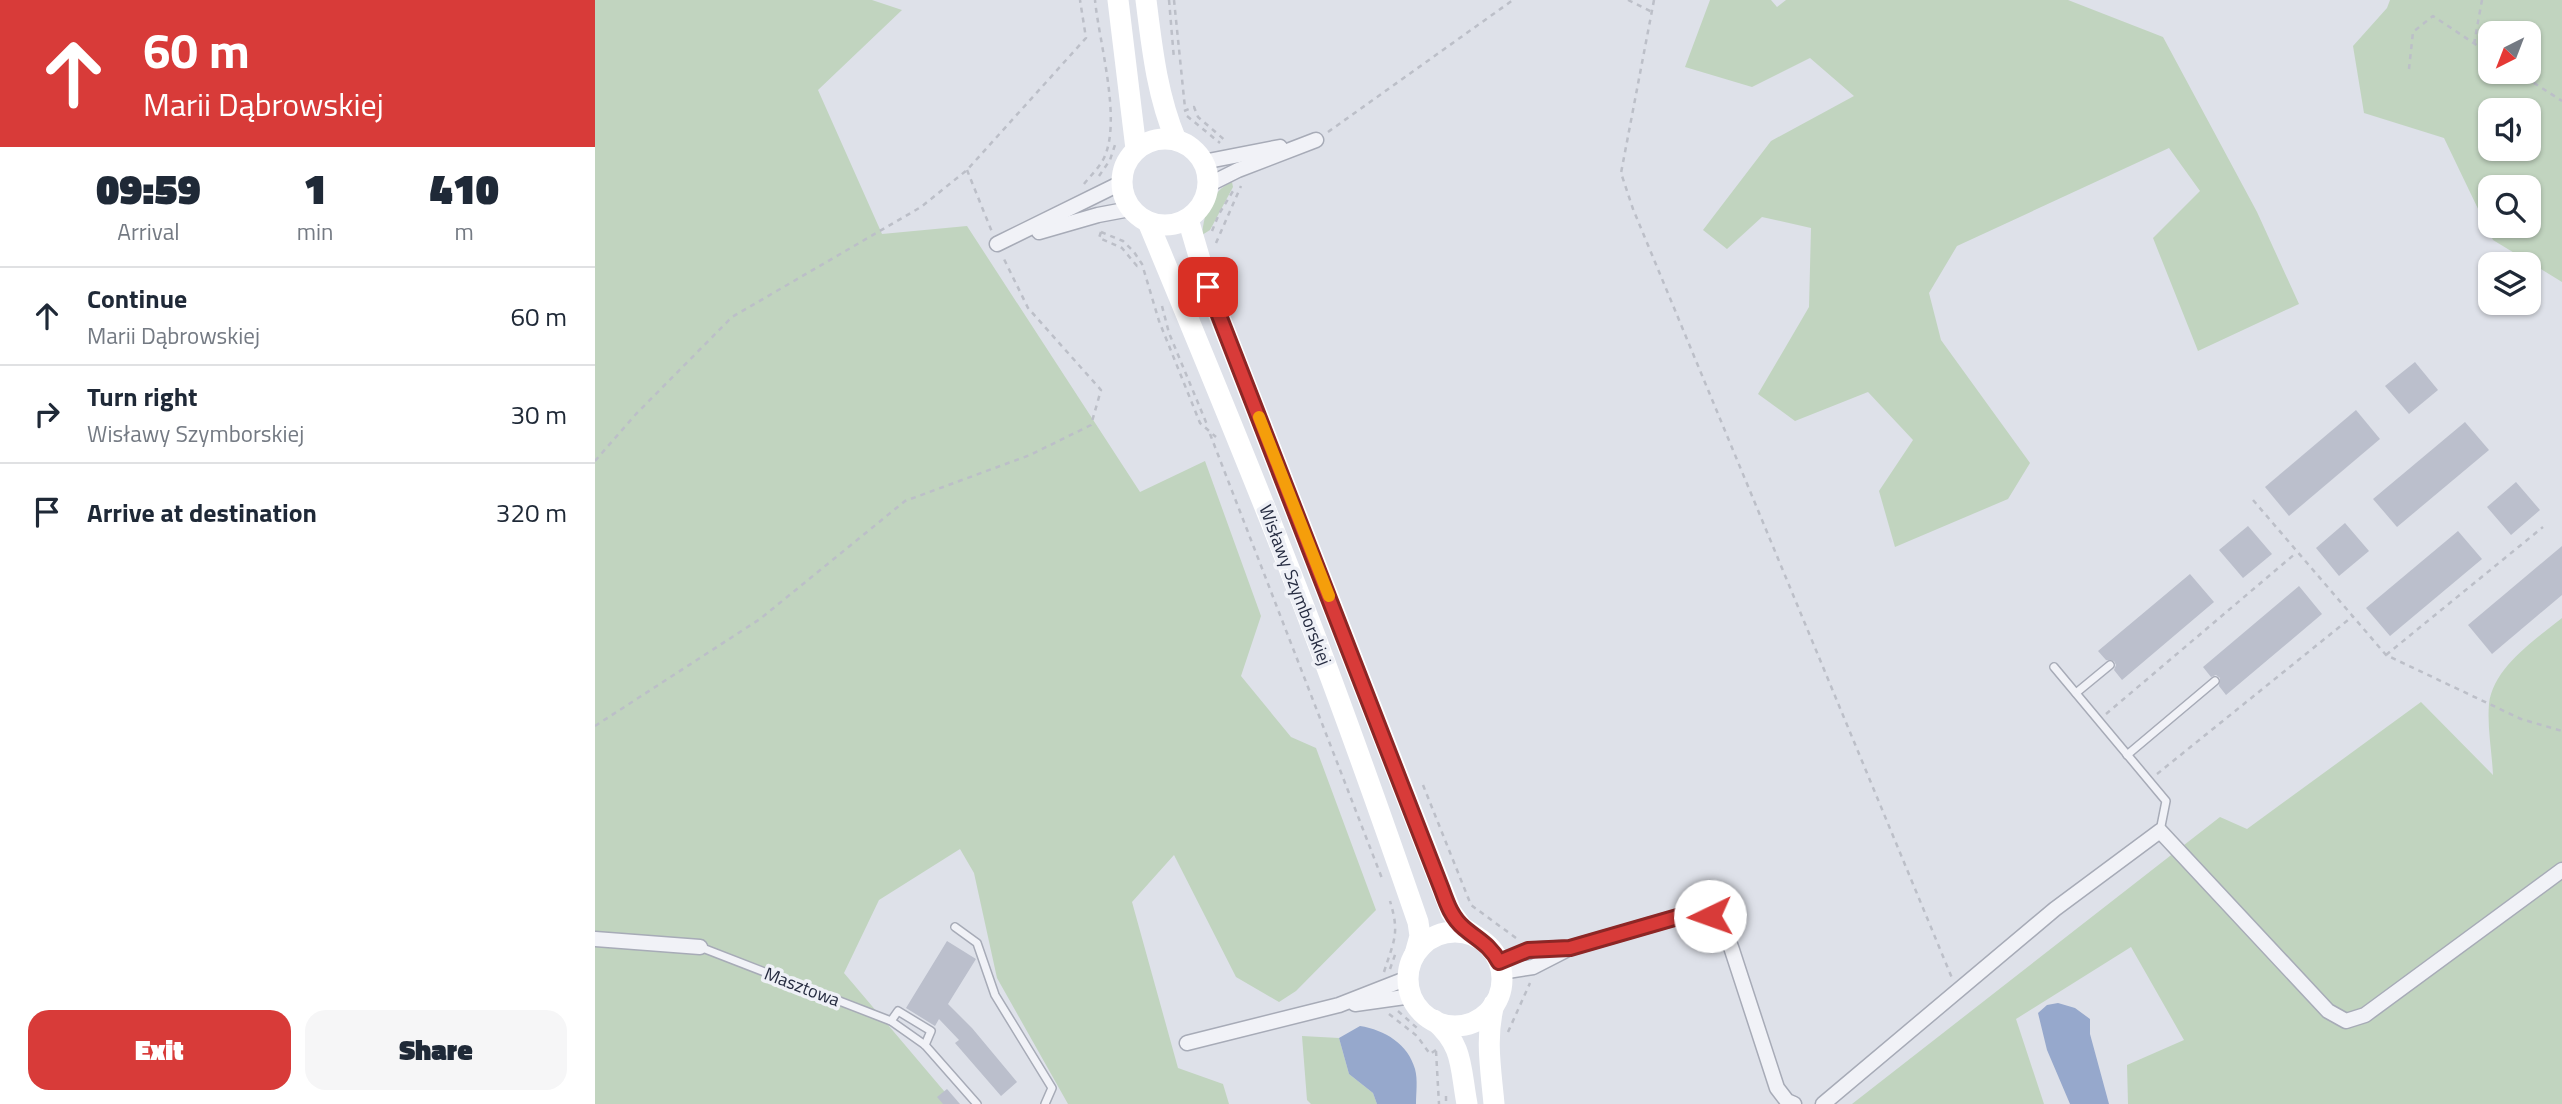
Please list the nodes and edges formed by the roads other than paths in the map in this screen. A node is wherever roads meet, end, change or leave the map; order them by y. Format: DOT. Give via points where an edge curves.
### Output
graph roads {
  1 [pos="1118,0"];
  2 [pos="1146,0"];
  3 [pos="1176,140"];
  4 [pos="1136,149"];
  5 [pos="1203,162"];
  6 [pos="1121,183"];
  7 [pos="1208,185"];
  8 [pos="1130,208"];
  9 [pos="1188,219"];
  10 [pos="1148,222"];
  11 [pos="2110,665"];
  12 [pos="2054,667"];
  13 [pos="2215,681"];
  14 [pos="2076,694"];
  15 [pos="2127,755"];
  16 [pos="2160,831"];
  17 [pos="2562,870"];
  18 [pos="955,927"];
  19 [pos="1477,937"];
  20 [pos="595,939"];
  21 [pos="700,947"];
  22 [pos="1408,948"];
  23 [pos="1500,967"];
  24 [pos="1403,983"];
  25 [pos="1494,1004"];
  26 [pos="1434,1020"];
  27 [pos="891,1021"];
  28 [pos="1187,1043"];
  29 [pos="925,1045"];
  30 [pos="977,1104"];
  31 [pos="1045,1104"];
  32 [pos="1467,1104"];
  33 [pos="1495,1104"];
  34 [pos="1794,1104"];
  35 [pos="1823,1104"];
  1 -- 4 [label="main road"];
  2 -- 3 [label="main road" via="1155,68"];
  3 -- 4 [label="main road" via="1159,138"];
  3 -- 5 [label="main road"];
  4 -- 6 [label="main road" via="1122,170"];
  5 -- 7 [label="main road"];
  5 -- 7 [label="street" via="1316,140"];
  6 -- 8 [label="main road"];
  6 -- 8 [label="street" via="997,244"];
  7 -- 9 [label="main road" via="1198,210"];
  8 -- 10 [label="main road"];
  9 -- 10 [label="main road" via="1169,225"];
  9 -- 19 [label="main road, Wisławy Szymborskiej" via="1208,287 1451,912"];
  10 -- 22 [label="main road, Wisławy Szymborskiej" via="1306,612 1372,790 1418,922 1420,936"];
  11 -- 14 [label="lane"];
  12 -- 14 [label="lane"];
  13 -- 15 [label="lane"];
  14 -- 15 [label="lane"];
  15 -- 16 [label="lane" via="2166,801"];
  16 -- 17 [label="street" via="2328,1011 2346,1021 2365,1015"];
  16 -- 35 [label="street" via="2055,909"];
  18 -- 31 [label="lane" via="977,943 995,995 1052,1088"];
  19 -- 22 [label="main road" via="1443,934"];
  19 -- 23 [label="main road, Wisławy Szymborskiej" via="1494,952"];
  20 -- 21 [label="street, Masztowa"];
  21 -- 27 [label="lane, Masztowa"];
  22 -- 24 [label="main road, Wisławy Szymborskiej"];
  23 -- 25 [label="main road" via="1500,991"];
  23 -- 34 [label="street" via="1533,967 1570,948 1688,914 1710,916 1724,928 1777,1088"];
  24 -- 26 [label="main road" via="1421,1010"];
  24 -- 28 [label="street" via="1339,1005"];
  25 -- 26 [label="main road" via="1467,1024"];
  25 -- 33 [label="main road" via="1488,1041"];
  26 -- 32 [label="main road" via="1457,1046"];
  27 -- 29 [label="lane, Masztowa"];
  27 -- 29 [label="lane" via="898,1011 931,1031"];
  29 -- 30 [label="lane, Masztowa"];
}
